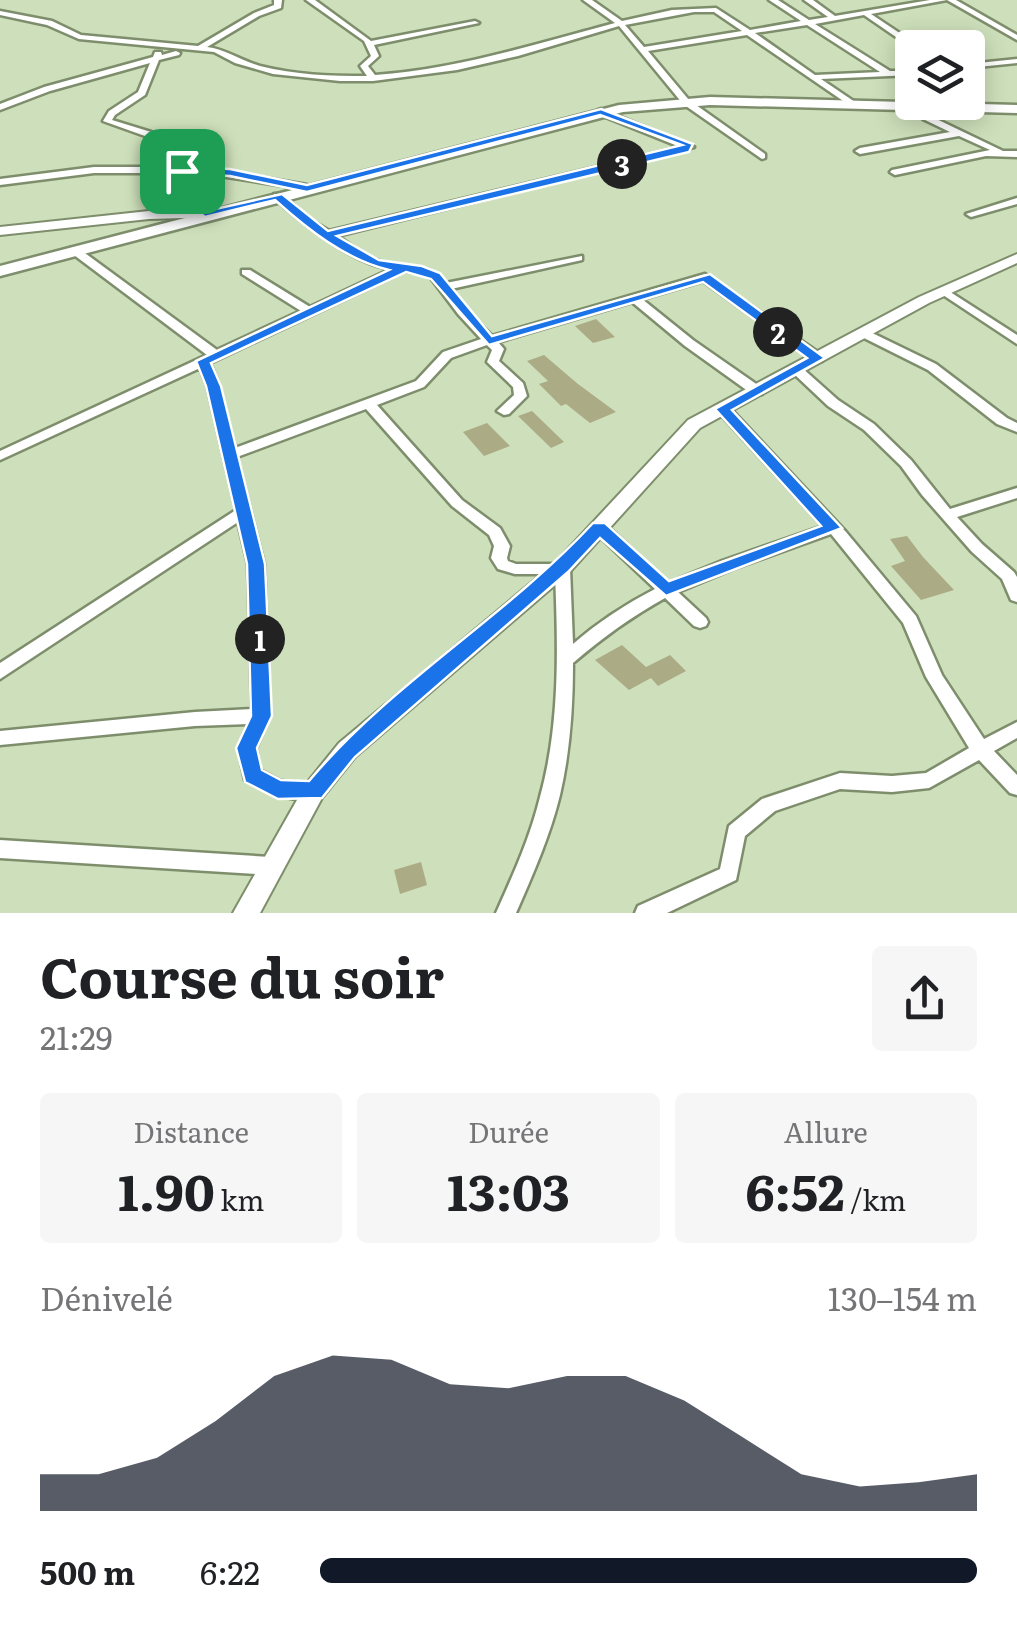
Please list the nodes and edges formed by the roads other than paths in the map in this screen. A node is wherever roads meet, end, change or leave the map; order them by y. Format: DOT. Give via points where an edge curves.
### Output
graph roads {
  1 [pos="278,0"];
  2 [pos="310,0"];
  3 [pos="587,0"];
  4 [pos="773,0"];
  5 [pos="808,0"];
  6 [pos="874,0"];
  7 [pos="943,0"];
  8 [pos="951,0"];
  9 [pos="922,2"];
  10 [pos="887,9"];
  11 [pos="0,12"];
  12 [pos="866,13"];
  13 [pos="834,18"];
  14 [pos="808,22"];
  15 [pos="475,23"];
  16 [pos="620,23"];
  17 [pos="748,32"];
  18 [pos="895,33"];
  19 [pos="1017,38"];
  20 [pos="369,44"];
  21 [pos="167,46"];
  22 [pos="192,49"];
  23 [pos="642,50"];
  24 [pos="154,58"];
  25 [pos="1017,62"];
  26 [pos="985,65"];
  27 [pos="895,74"];
  28 [pos="890,75"];
  29 [pos="814,77"];
  30 [pos="374,79"];
  31 [pos="686,102"];
  32 [pos="852,104"];
  33 [pos="0,107"];
  34 [pos="1017,109"];
  35 [pos="601,112"];
  36 [pos="933,120"];
  37 [pos="959,132"];
  38 [pos="860,151"];
  39 [pos="1004,154"];
  40 [pos="762,156"];
  41 [pos="1017,157"];
  42 [pos="182,171"];
  43 [pos="895,172"];
  44 [pos="0,182"];
  45 [pos="307,188"];
  46 [pos="278,196"];
  47 [pos="1017,201"];
  48 [pos="209,214"];
  49 [pos="972,214"];
  50 [pos="0,231"];
  51 [pos="326,235"];
  52 [pos="74,250"];
  53 [pos="578,258"];
  54 [pos="1017,258"];
  55 [pos="401,269"];
  56 [pos="0,271"];
  57 [pos="246,272"];
  58 [pos="445,286"];
  59 [pos="944,291"];
  60 [pos="633,296"];
  61 [pos="310,311"];
  62 [pos="864,333"];
  63 [pos="1017,340"];
  64 [pos="489,341"];
  65 [pos="209,358"];
  66 [pos="818,358"];
  67 [pos="797,370"];
  68 [pos="757,391"];
  69 [pos="369,404"];
  70 [pos="723,409"];
  71 [pos="504,411"];
  72 [pos="1017,428"];
  73 [pos="0,456"];
  74 [pos="230,456"];
  75 [pos="1017,493"];
  76 [pos="244,511"];
  77 [pos="949,514"];
  78 [pos="599,527"];
  79 [pos="833,528"];
  80 [pos="562,568"];
  81 [pos="1013,576"];
  82 [pos="666,589"];
  83 [pos="1017,596"];
  84 [pos="700,622"];
  85 [pos="568,658"];
  86 [pos="0,672"];
  87 [pos="262,716"];
  88 [pos="1017,729"];
  89 [pos="0,738"];
  90 [pos="982,751"];
  91 [pos="1017,787"];
  92 [pos="314,791"];
  93 [pos="0,849"];
  94 [pos="270,866"];
  95 [pos="246,913"];
  96 [pos="506,913"];
  97 [pos="645,913"];
  1 -- 22 [label="street" via="278,6"];
  2 -- 20 [label="street"];
  3 -- 16 [label="street"];
  4 -- 14 [label="street"];
  5 -- 13 [label="street"];
  6 -- 10 [label="street"];
  7 -- 9 [label="street"];
  8 -- 19 [label="street"];
  9 -- 10 [label="street"];
  10 -- 12 [label="street"];
  11 -- 21 [label="street" via="79,36"];
  12 -- 13 [label="street"];
  12 -- 18 [label="street"];
  13 -- 14 [label="street"];
  14 -- 17 [label="street"];
  14 -- 28 [label="street"];
  15 -- 20 [label="street"];
  16 -- 17 [label="street" via="716,10"];
  16 -- 23 [label="street"];
  16 -- 30 [label="street" via="492,59"];
  17 -- 23 [label="street"];
  17 -- 29 [label="street"];
  20 -- 30 [label="street" via="376,56 364,66"];
  21 -- 22 [label="street"];
  21 -- 24 [label="street"];
  22 -- 24 [label="street"];
  22 -- 30 [label="street" via="216,50 232,62 286,74"];
  23 -- 31 [label="street"];
  24 -- 33 [label="street"];
  24 -- 42 [label="street" via="148,86 107,122 148,134"];
  25 -- 26 [label="street"];
  27 -- 28 [label="street"];
  28 -- 29 [label="street"];
  29 -- 32 [label="street"];
  31 -- 32 [label="main road"];
  31 -- 35 [label="main road"];
  31 -- 40 [label="street"];
  32 -- 34 [label="main road"];
  35 -- 45 [label="main road"];
  35 -- 51 [label="street" via="690,147"];
  36 -- 37 [label="street"];
  37 -- 38 [label="street"];
  37 -- 39 [label="street"];
  39 -- 41 [label="street"];
  39 -- 43 [label="street"];
  42 -- 44 [label="street" via="94,170"];
  42 -- 45 [label="street" via="230,172"];
  42 -- 48 [label="street" via="189,200"];
  45 -- 46 [label="main road"];
  46 -- 48 [label="main road"];
  46 -- 51 [label="street"];
  47 -- 49 [label="street"];
  48 -- 50 [label="street"];
  48 -- 52 [label="main road"];
  51 -- 55 [label="street" via="376,264"];
  52 -- 56 [label="main road"];
  52 -- 65 [label="street"];
  53 -- 58 [label="street"];
  54 -- 59 [label="street"];
  55 -- 58 [label="street" via="422,270"];
  55 -- 61 [label="street"];
  57 -- 61 [label="street"];
  58 -- 64 [label="street"];
  59 -- 62 [label="street"];
  59 -- 63 [label="street"];
  60 -- 64 [label="street"];
  60 -- 66 [label="street" via="705,277"];
  60 -- 68 [label="street"];
  61 -- 65 [label="street"];
  62 -- 66 [label="street"];
  62 -- 72 [label="street" via="932,367"];
  64 -- 69 [label="street" via="447,356 420,384"];
  64 -- 71 [label="street" via="498,350 493,362 519,386 521,396"];
  65 -- 73 [label="street"];
  65 -- 74 [label="street"];
  66 -- 67 [label="street"];
  67 -- 68 [label="street"];
  67 -- 77 [label="street" via="869,427"];
  68 -- 70 [label="street"];
  69 -- 74 [label="street"];
  69 -- 80 [label="street" via="457,504 495,532 502,565"];
  70 -- 78 [label="street" via="694,424"];
  70 -- 79 [label="street"];
  74 -- 76 [label="street"];
  75 -- 77 [label="street"];
  76 -- 86 [label="street"];
  76 -- 87 [label="street" via="256,564"];
  77 -- 81 [label="street"];
  78 -- 80 [label="street"];
  78 -- 82 [label="street"];
  79 -- 82 [label="street"];
  79 -- 90 [label="street" via="910,620 934,677"];
  80 -- 85 [label="street"];
  80 -- 92 [label="street" via="347,750"];
  81 -- 83 [label="street"];
  82 -- 84 [label="street"];
  82 -- 85 [label="street" via="594,631"];
  85 -- 96 [label="street" via="542,825"];
  87 -- 89 [label="street"];
  87 -- 92 [label="street" via="247,748 252,775 278,790"];
  88 -- 90 [label="street"];
  90 -- 91 [label="street"];
  90 -- 97 [label="street" via="929,780 840,782 770,805 736,832 728,874"];
  92 -- 94 [label="street"];
  93 -- 94 [label="street"];
  94 -- 95 [label="street"];
}
